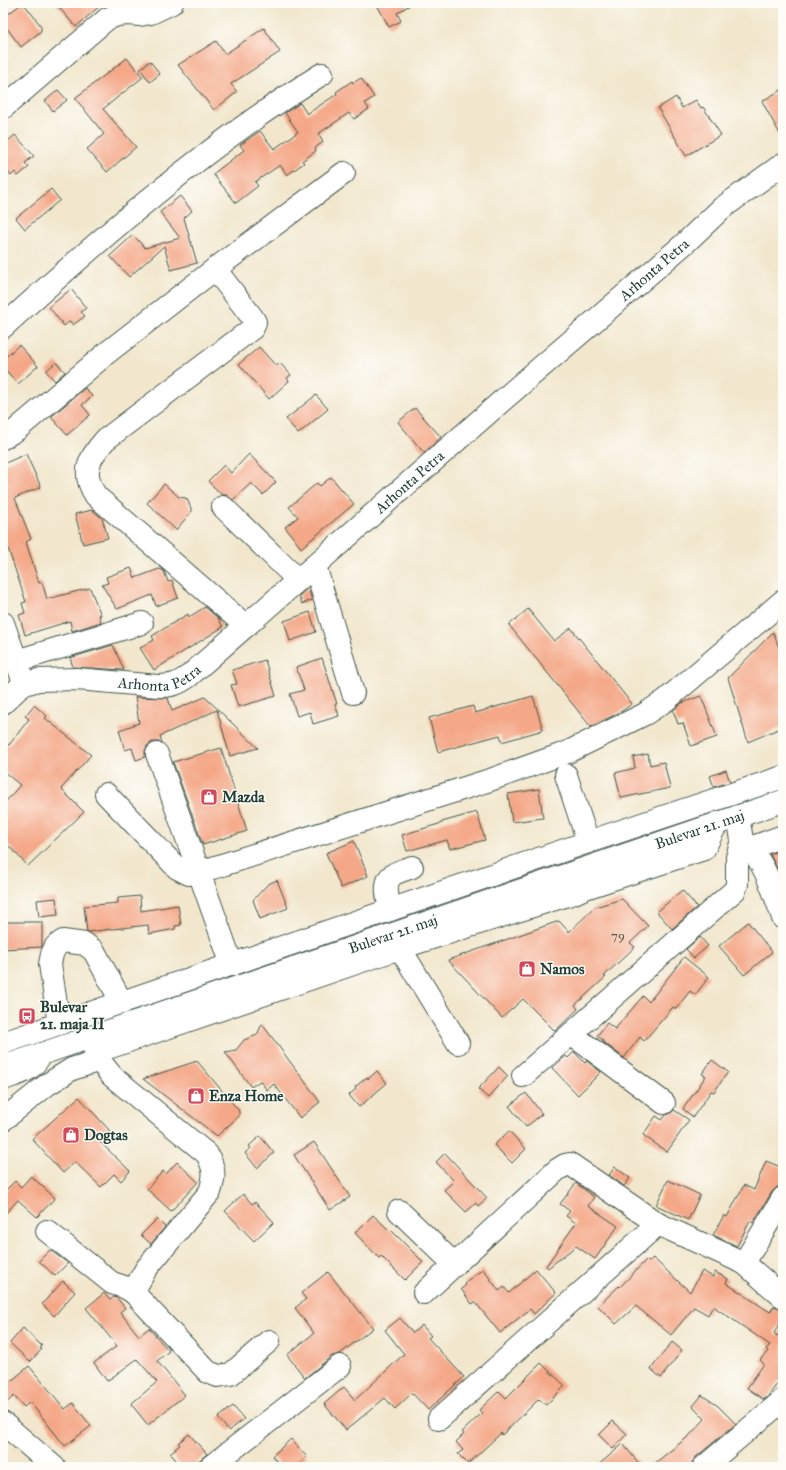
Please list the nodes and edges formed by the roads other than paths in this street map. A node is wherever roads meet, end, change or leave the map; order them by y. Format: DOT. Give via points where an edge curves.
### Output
graph roads {
  1 [pos="172,3"];
  2 [pos="322,74"];
  3 [pos="3,108"];
  4 [pos="783,164"];
  5 [pos="344,173"];
  6 [pos="215,269"];
  7 [pos="3,327"];
  8 [pos="3,438"];
  9 [pos="223,507"];
  10 [pos="315,566"];
  11 [pos="298,580"];
  12 [pos="783,601"];
  13 [pos="3,623"];
  14 [pos="142,623"];
  15 [pos="246,626"];
  16 [pos="16,661"];
  17 [pos="25,684"];
  18 [pos="353,693"];
  19 [pos="3,703"];
  20 [pos="157,754"];
  21 [pos="566,774"];
  22 [pos="783,777"];
  23 [pos="106,794"];
  24 [pos="783,801"];
  25 [pos="738,816"];
  26 [pos="783,836"];
  27 [pos="588,842"];
  28 [pos="746,844"];
  29 [pos="412,867"];
  30 [pos="200,872"];
  31 [pos="390,910"];
  32 [pos="783,918"];
  33 [pos="395,942"];
  34 [pos="232,965"];
  35 [pos="122,1003"];
  36 [pos="59,1024"];
  37 [pos="571,1034"];
  38 [pos="3,1043"];
  39 [pos="458,1043"];
  40 [pos="95,1050"];
  41 [pos="41,1054"];
  42 [pos="3,1066"];
  43 [pos="523,1076"];
  44 [pos="3,1079"];
  45 [pos="664,1103"];
  46 [pos="3,1120"];
  47 [pos="783,1198"];
  48 [pos="399,1211"];
  49 [pos="658,1224"];
  50 [pos="47,1231"];
  51 [pos="744,1263"];
  52 [pos="455,1265"];
  53 [pos="782,1291"];
  54 [pos="133,1292"];
  55 [pos="424,1293"];
  56 [pos="269,1341"];
  57 [pos="340,1366"];
  58 [pos="783,1400"];
  59 [pos="439,1419"];
  60 [pos="3,1423"];
  61 [pos="54,1467"];
  62 [pos="210,1467"];
  63 [pos="704,1467"];
  1 -- 3 [label="street" via="151,14 118,15 107,19"];
  2 -- 7 [label="street" via="168,184 62,273"];
  4 -- 10 [label="street, Arhonta Petra" via="722,208"];
  5 -- 6 [label="street"];
  6 -- 8 [label="street"];
  6 -- 15 [label="street" via="252,316 254,328 105,440 92,457 87,468 87,479 96,496"];
  9 -- 11 [label="street"];
  10 -- 11 [label="street, Arhonta Petra"];
  10 -- 18 [label="street"];
  11 -- 15 [label="street, Arhonta Petra"];
  12 -- 30 [label="street" via="666,700 639,717 559,756"];
  13 -- 16 [label="street"];
  14 -- 16 [label="street"];
  15 -- 17 [label="street, Arhonta Petra" via="189,676 171,686 77,679 38,680"];
  16 -- 17 [label="street"];
  17 -- 19 [label="street, Arhonta Petra"];
  20 -- 30 [label="street"];
  21 -- 27 [label="street"];
  22 -- 27 [label="street, Bulevar 21. maj"];
  23 -- 30 [label="street" via="177,868 189,874"];
  24 -- 25 [label="street, Bulevar 21. maj"];
  25 -- 28 [label="street"];
  25 -- 33 [label="street, Bulevar 21. maj" via="584,878"];
  26 -- 28 [label="street"];
  27 -- 31 [label="street, Bulevar 21. maj"];
  28 -- 32 [label="street" via="766,871"];
  28 -- 37 [label="street" via="737,856 735,890"];
  29 -- 31 [label="street" via="393,874 387,882 386,892"];
  30 -- 34 [label="street"];
  31 -- 34 [label="street, Bulevar 21. maj"];
  33 -- 39 [label="street"];
  33 -- 40 [label="street, Bulevar 21. maj"];
  34 -- 35 [label="street, Bulevar 21. maj"];
  35 -- 36 [label="street, Bulevar 21. maj"];
  35 -- 36 [label="street" via="94,951 85,944 63,941 56,946 50,964"];
  36 -- 38 [label="street, Bulevar 21. maj"];
  37 -- 43 [label="street"];
  37 -- 45 [label="street"];
  40 -- 41 [label="street, Bulevar 21. maj"];
  40 -- 46 [label="street"];
  40 -- 54 [label="street" via="112,1076 207,1154 213,1165 214,1180 210,1192 146,1269"];
  41 -- 42 [label="street, Bulevar 21. maj"];
  41 -- 44 [label="street" via="29,1070"];
  47 -- 51 [label="street"];
  48 -- 52 [label="street"];
  49 -- 51 [label="street"];
  49 -- 52 [label="street" via="570,1164 565,1164"];
  49 -- 59 [label="street"];
  50 -- 54 [label="street" via="112,1283"];
  51 -- 53 [label="street"];
  52 -- 55 [label="street"];
  54 -- 56 [label="street" via="208,1372 218,1376 231,1374"];
  57 -- 62 [label="street"];
  58 -- 63 [label="street"];
  60 -- 61 [label="street"];
}
